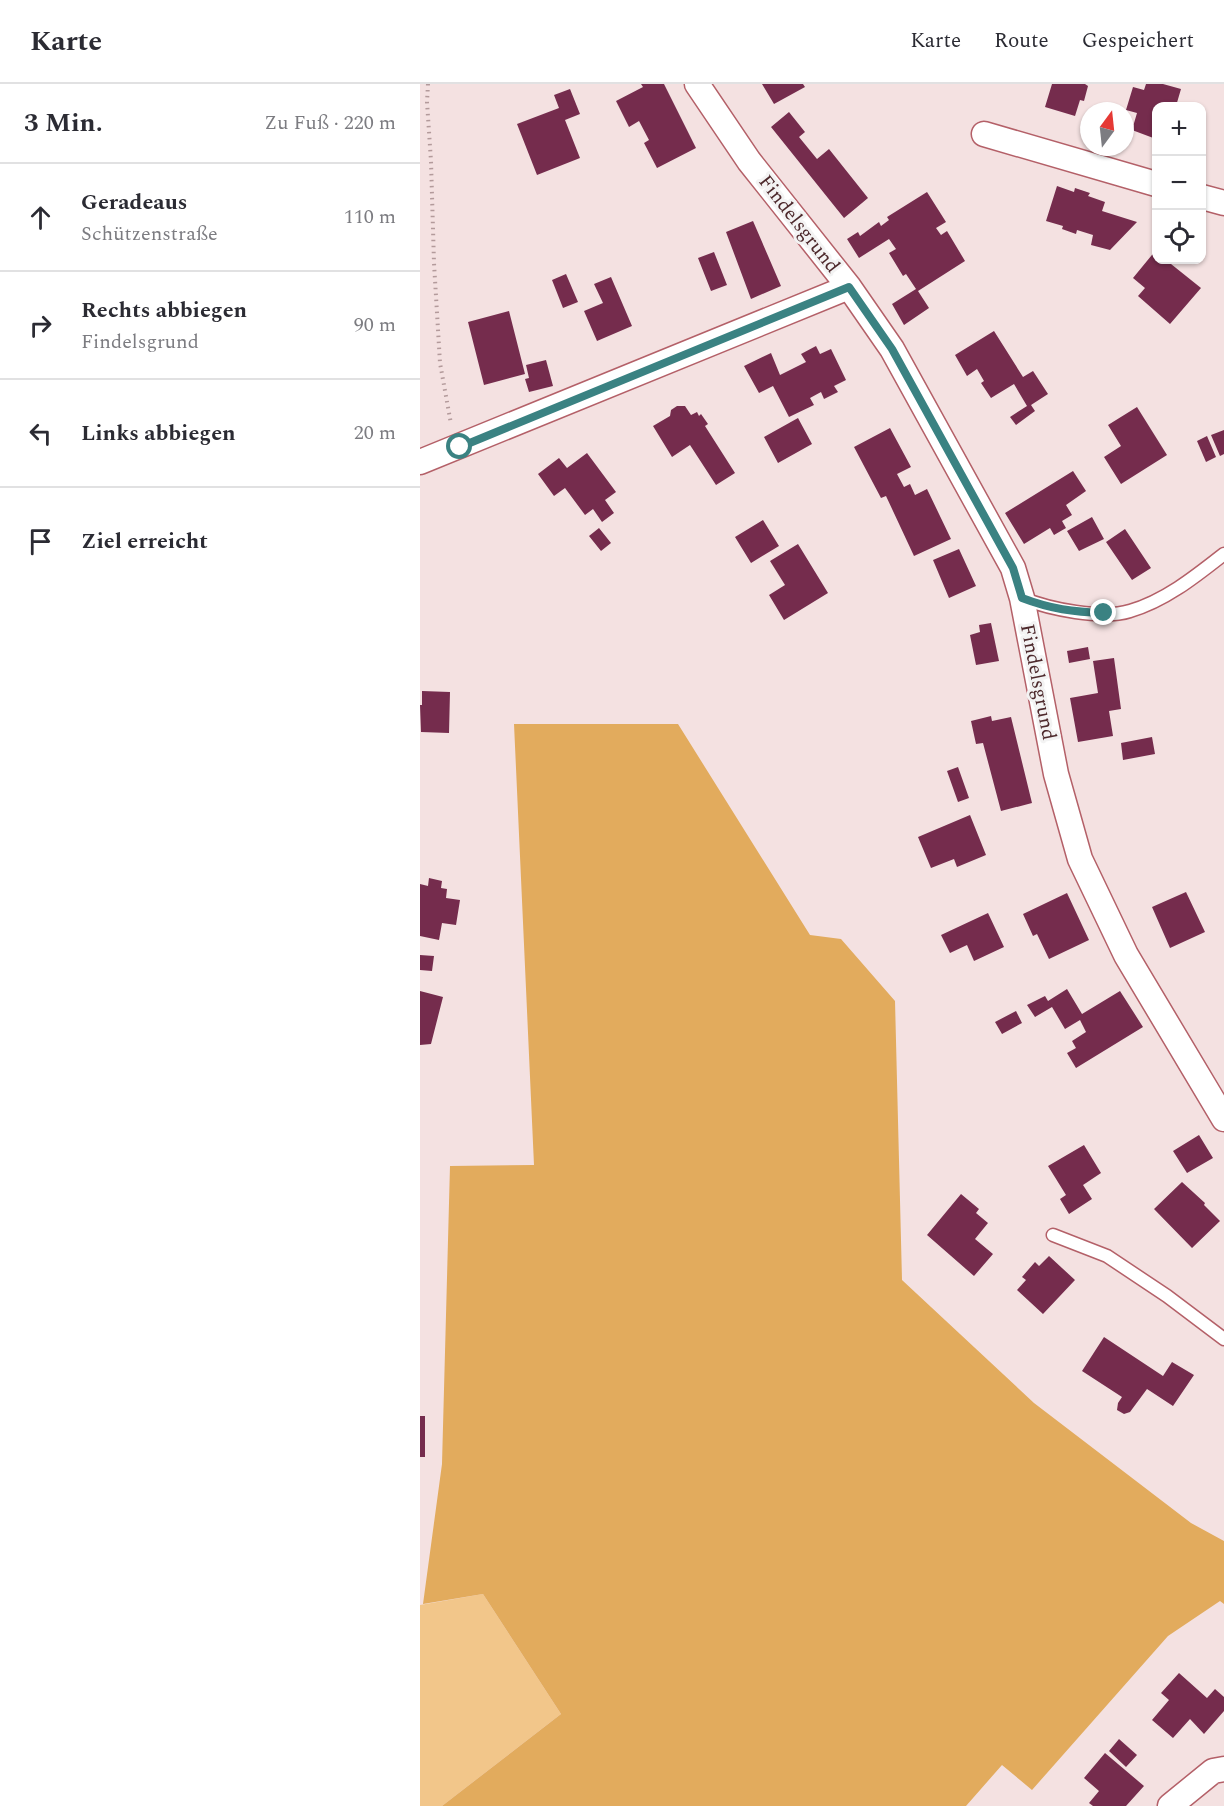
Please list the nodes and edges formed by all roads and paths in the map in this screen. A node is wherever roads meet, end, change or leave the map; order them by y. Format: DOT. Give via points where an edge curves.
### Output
graph roads {
  1 [pos="428,84"];
  2 [pos="697,84"];
  3 [pos="984,134"];
  4 [pos="1152,183"];
  5 [pos="1206,198"];
  6 [pos="1224,203"];
  7 [pos="849,287"];
  8 [pos="460,447"];
  9 [pos="420,462"];
  10 [pos="1224,554"];
  11 [pos="1022,598"];
  12 [pos="1224,1119"];
  13 [pos="1053,1234"];
  14 [pos="1224,1339"];
  15 [pos="1224,1769"];
  16 [pos="1170,1806"];
  1 -- 8 [label="path" via="440,363 450,422"];
  2 -- 7 [label="street, Findelsgrund" via="749,161"];
  3 -- 4 [label="street"];
  5 -- 6 [label="street"];
  7 -- 8 [label="street"];
  7 -- 11 [label="street, Findelsgrund" via="892,349 1013,568"];
  8 -- 9 [label="street"];
  10 -- 11 [label="lane" via="1158,600 1128,612 1064,611"];
  11 -- 12 [label="street, Findelsgrund" via="1056,774 1080,859 1126,955"];
  13 -- 14 [label="lane" via="1107,1256"];
  15 -- 16 [label="street" via="1213,1771"];
}
